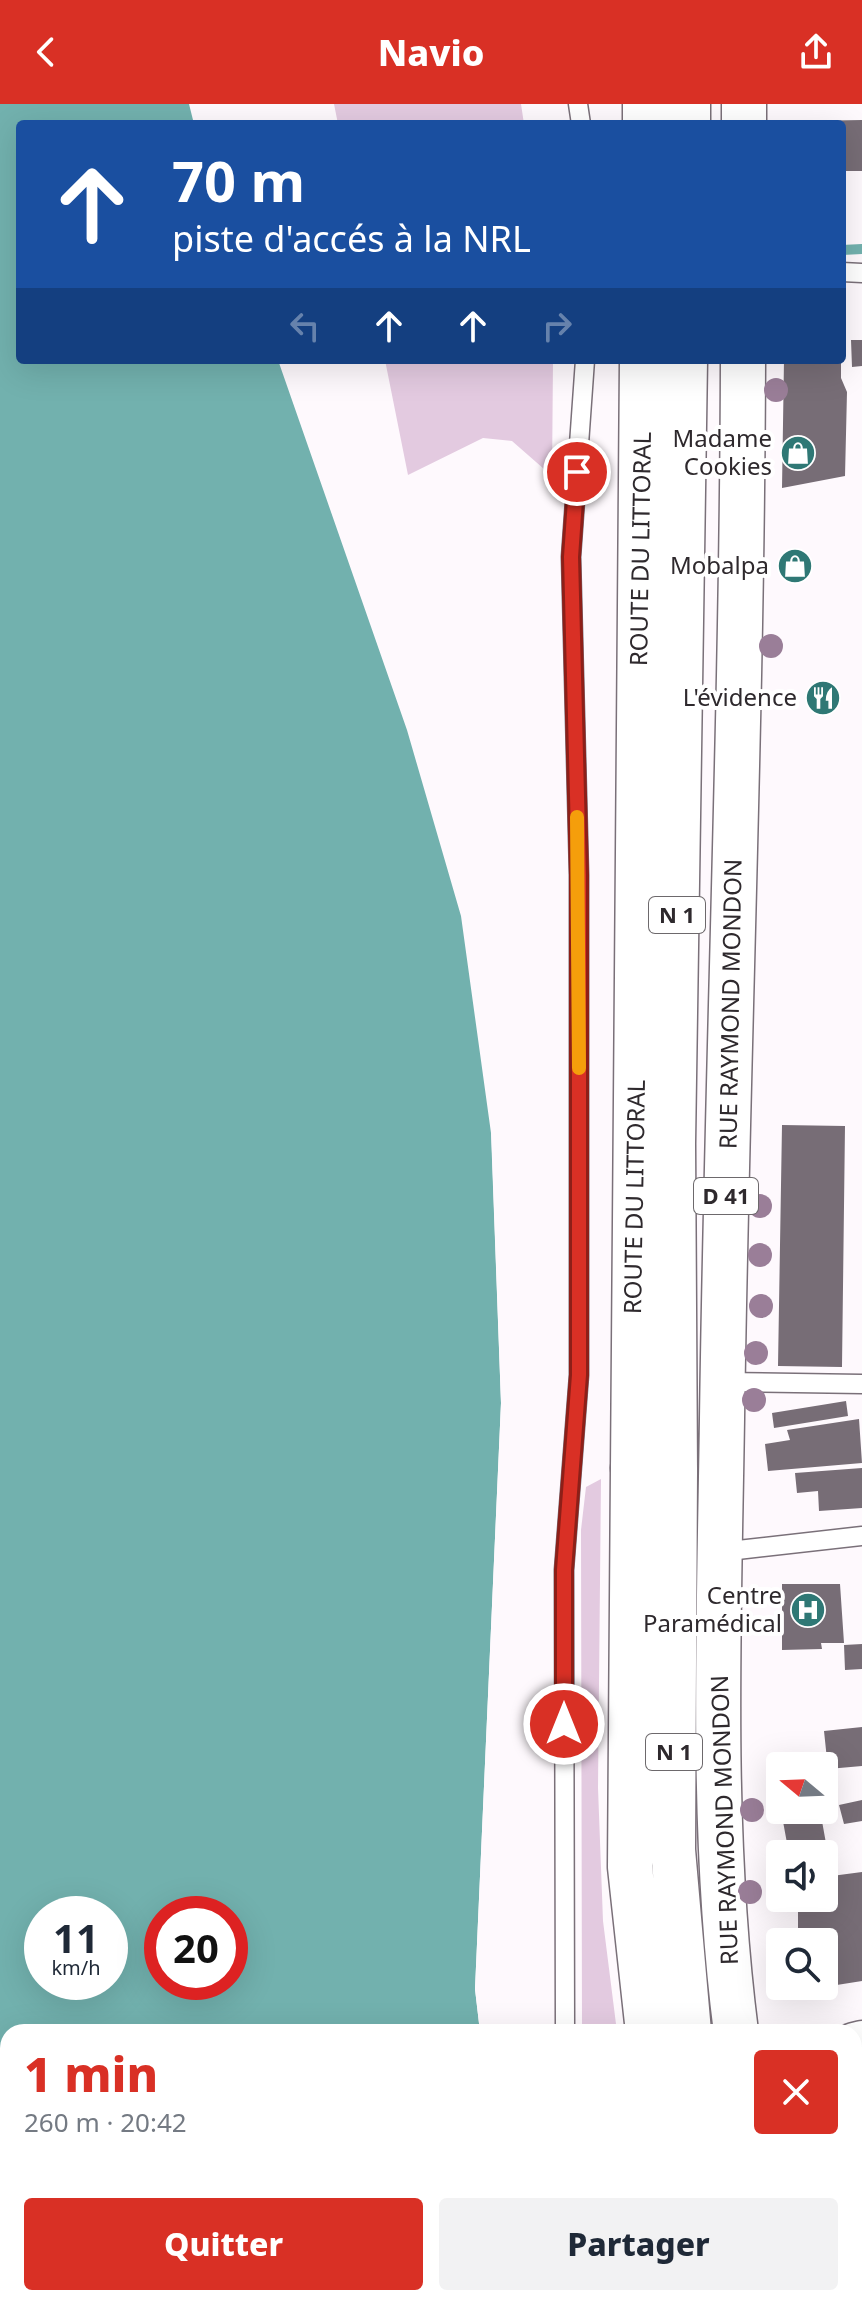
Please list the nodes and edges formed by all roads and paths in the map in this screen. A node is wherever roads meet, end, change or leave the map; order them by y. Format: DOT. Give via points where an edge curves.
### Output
graph roads {
  1 [pos="585,364"];
  2 [pos="642,364"];
  3 [pos="685,364"];
  4 [pos="743,364"];
  5 [pos="722,1382"];
  6 [pos="862,1384"];
  7 [pos="862,1536"];
  8 [pos="720,1552"];
  9 [pos="565,2024"];
  10 [pos="647,2024"];
  11 [pos="688,2024"];
  12 [pos="735,2024"];
  1 -- 9 [label="lane" via="571,557 579,875 579,1375 564,1570"];
  2 -- 10 [label="main road, ROUTE DU LITTORAL / N 1" via="630,1867"];
  3 -- 11 [label="main road, ROUTE DU LITTORAL / N 1" via="673,1144 673,1850"];
  4 -- 5 [label="main road, RUE RAYMOND MONDON / D 41"];
  5 -- 6 [label="lane"];
  5 -- 8 [label="main road, RUE RAYMOND MONDON / D 41"];
  7 -- 8 [label="lane"];
  8 -- 12 [label="main road, RUE RAYMOND MONDON / D 41" via="721,1797"];
}
